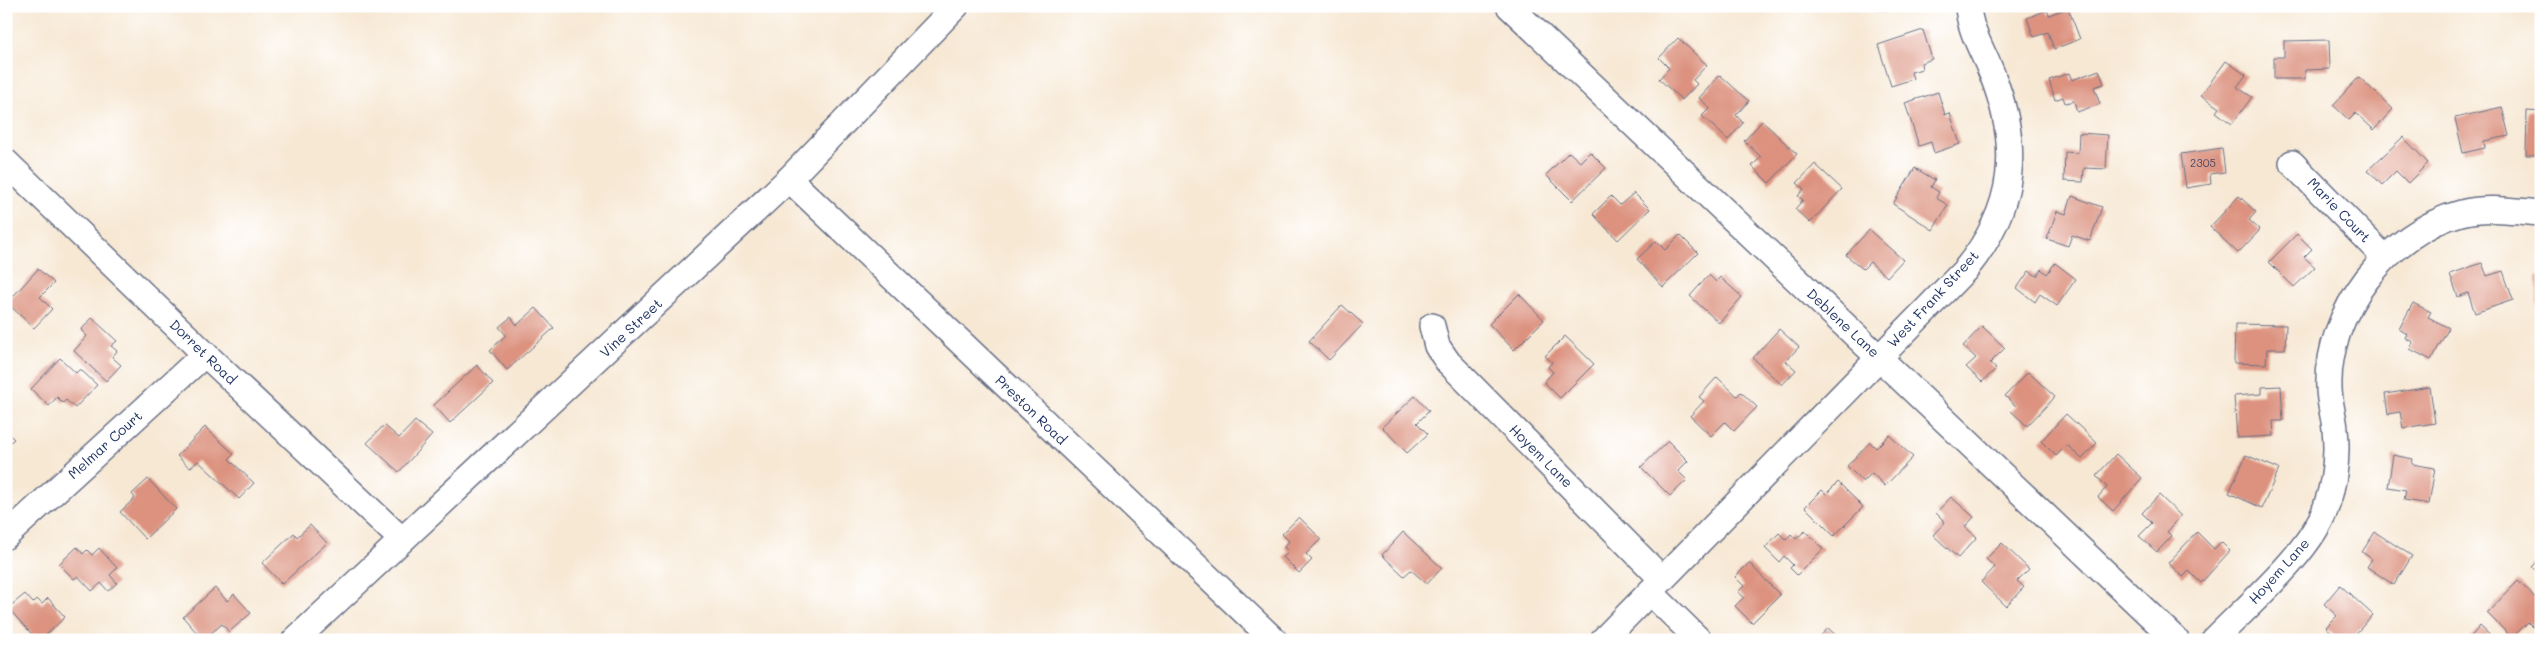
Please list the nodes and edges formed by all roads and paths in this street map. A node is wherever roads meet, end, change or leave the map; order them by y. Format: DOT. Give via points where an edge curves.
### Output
graph roads {
  1 [pos="956,6"];
  2 [pos="1509,6"];
  3 [pos="1968,6"];
  4 [pos="6,162"];
  5 [pos="2292,162"];
  6 [pos="789,179"];
  7 [pos="2541,213"];
  8 [pos="2385,258"];
  9 [pos="1432,326"];
  10 [pos="205,354"];
  11 [pos="1879,357"];
  12 [pos="6,536"];
  13 [pos="402,540"];
  14 [pos="1656,586"];
  15 [pos="295,640"];
  16 [pos="1274,640"];
  17 [pos="1603,640"];
  18 [pos="1699,640"];
  19 [pos="2176,640"];
  20 [pos="2214,640"];
  1 -- 6 [label="street, Vine Street"];
  2 -- 11 [label="street, Deblene Lane"];
  3 -- 11 [label="street, West Frank Street" via="1976,38 2001,95 2007,118 2010,144 2007,188 1992,231 1979,253"];
  4 -- 10 [label="street, Dorret Road"];
  5 -- 8 [label="street, Marie Court"];
  6 -- 13 [label="street, Vine Street"];
  6 -- 16 [label="street, Preston Road"];
  7 -- 8 [label="street" via="2463,212 2437,221 2411,236"];
  8 -- 20 [label="street, Hoyem Lane" via="2348,306 2332,356 2328,388 2337,464 2326,509 2295,557"];
  9 -- 14 [label="street, Hoyem Lane" via="1437,346 1448,362"];
  10 -- 12 [label="street, Melmar Court"];
  10 -- 13 [label="street, Dorret Road"];
  11 -- 14 [label="street, West Frank Street"];
  11 -- 19 [label="street, Deblene Lane"];
  13 -- 15 [label="street, Vine Street"];
  14 -- 17 [label="street, West Frank Street"];
  14 -- 18 [label="street, Hoyem Lane"];
}
